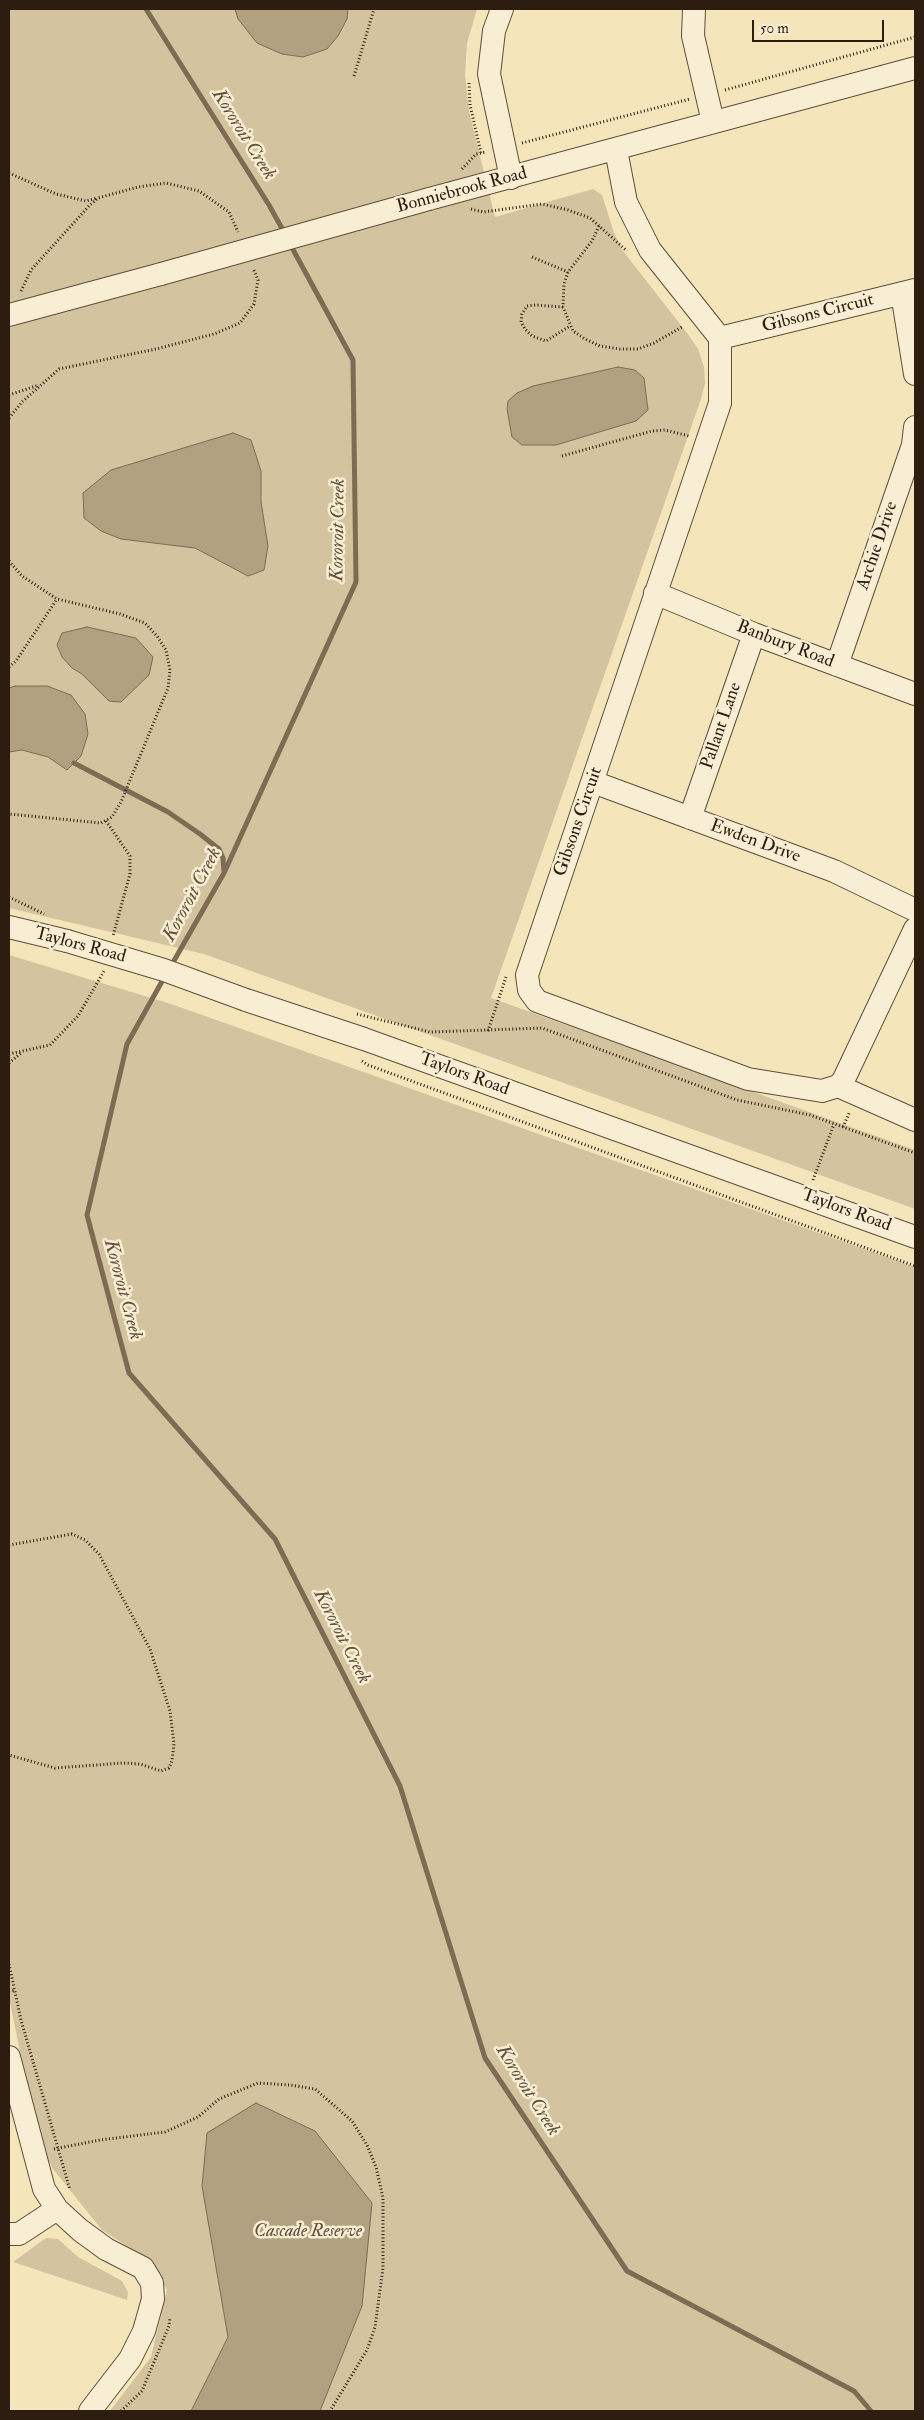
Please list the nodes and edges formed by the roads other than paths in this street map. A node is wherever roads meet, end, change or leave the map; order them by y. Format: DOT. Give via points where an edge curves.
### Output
graph roads {
  1 [pos="502,9"];
  2 [pos="694,9"];
  3 [pos="915,68"];
  4 [pos="713,122"];
  5 [pos="616,150"];
  6 [pos="511,178"];
  7 [pos="908,292"];
  8 [pos="9,315"];
  9 [pos="720,338"];
  10 [pos="915,374"];
  11 [pos="915,427"];
  12 [pos="655,593"];
  13 [pos="754,634"];
  14 [pos="837,665"];
  15 [pos="915,694"];
  16 [pos="593,782"];
  17 [pos="690,818"];
  18 [pos="915,910"];
  19 [pos="9,927"];
  20 [pos="915,929"];
  21 [pos="838,1086"];
  22 [pos="915,1120"];
  23 [pos="915,1237"];
  24 [pos="9,2057"];
  25 [pos="57,2210"];
  26 [pos="9,2234"];
  27 [pos="90,2411"];
  1 -- 6 [label="street" via="494,31 489,74"];
  2 -- 4 [label="street" via="693,36"];
  3 -- 4 [label="street, Bonniebrook Road"];
  4 -- 5 [label="street, Bonniebrook Road"];
  5 -- 6 [label="street, Bonniebrook Road"];
  5 -- 9 [label="street" via="626,202 650,250"];
  6 -- 8 [label="street, Bonniebrook Road, bridge"];
  7 -- 9 [label="street, Gibsons Circuit"];
  7 -- 10 [label="street"];
  9 -- 12 [label="street, Gibsons Circuit" via="720,403"];
  11 -- 14 [label="street, Archie Drive" via="913,445"];
  12 -- 13 [label="street, Banbury Road"];
  12 -- 16 [label="street, Gibsons Circuit"];
  13 -- 14 [label="street, Banbury Road"];
  13 -- 17 [label="street, Pallant Lane"];
  14 -- 15 [label="street, Banbury Road"];
  16 -- 17 [label="street, Ewden Drive"];
  16 -- 21 [label="street, Gibsons Circuit" via="527,975 529,990 536,1001 748,1079 822,1091"];
  17 -- 18 [label="street, Ewden Drive" via="834,871"];
  19 -- 23 [label="street, Taylors Road, bridge" via="164,970"];
  20 -- 21 [label="street"];
  21 -- 22 [label="street"];
  24 -- 25 [label="street" via="44,2189"];
  25 -- 26 [label="street" via="19,2234"];
  25 -- 27 [label="street" via="106,2249 143,2268 152,2283 153,2300 144,2331 130,2359"];
}
